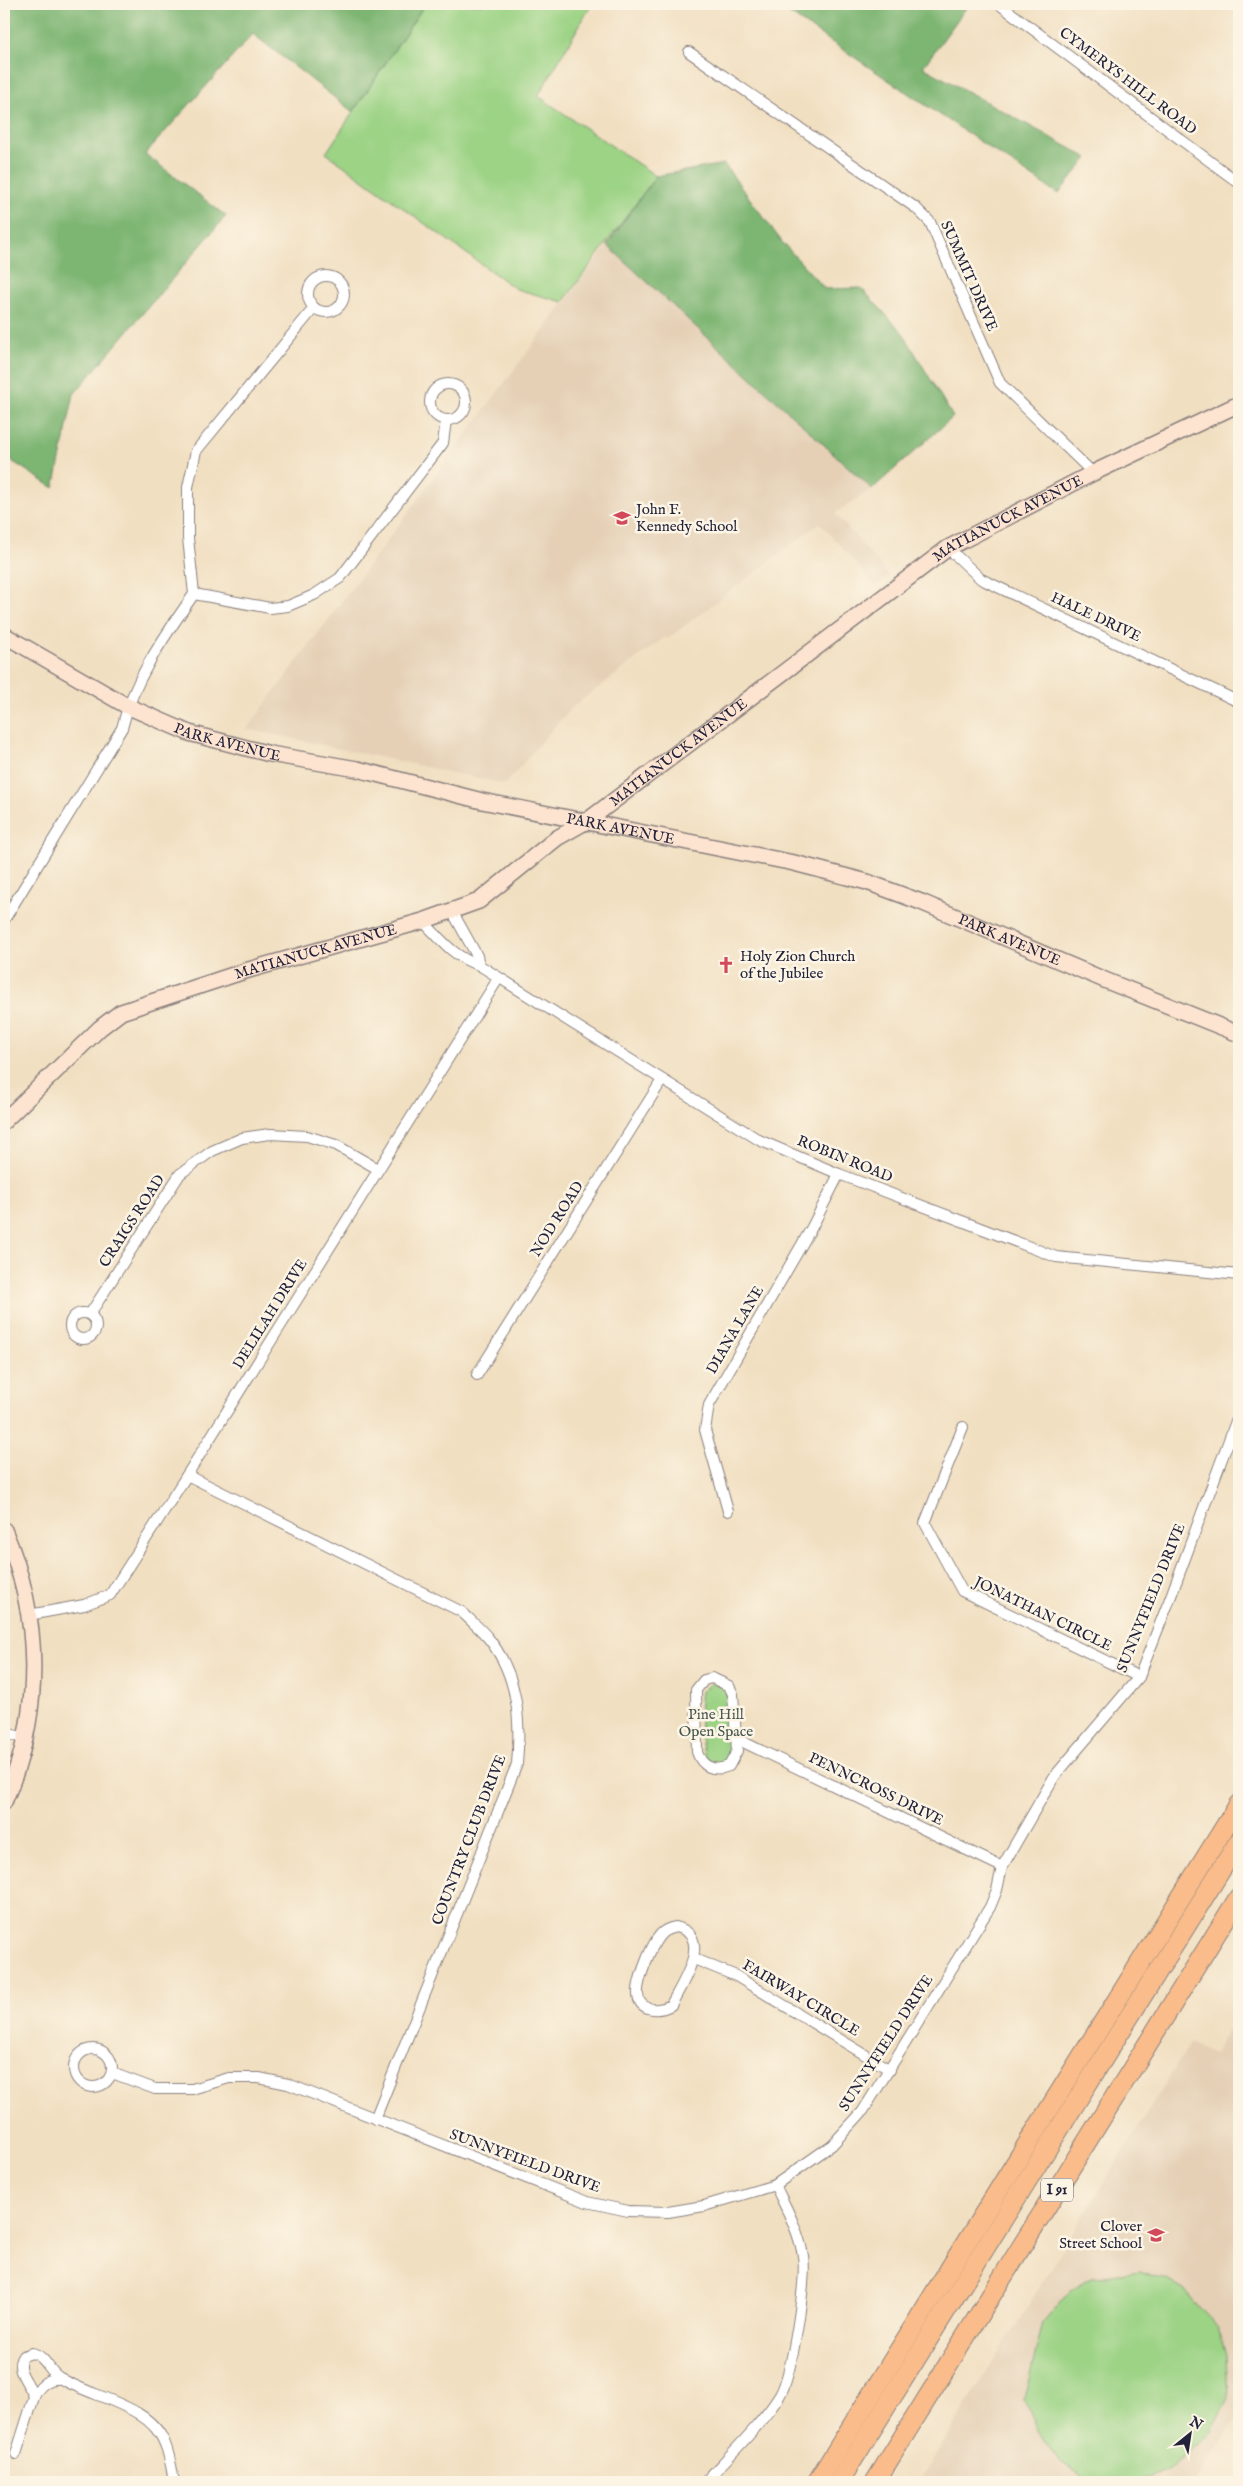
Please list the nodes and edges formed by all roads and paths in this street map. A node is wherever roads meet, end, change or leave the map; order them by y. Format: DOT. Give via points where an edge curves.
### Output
graph roads {
  1 [pos="999,4"];
  2 [pos="689,52"];
  3 [pos="1239,183"];
  4 [pos="314,308"];
  5 [pos="1239,404"];
  6 [pos="446,420"];
  7 [pos="1093,472"];
  8 [pos="948,548"];
  9 [pos="194,594"];
  10 [pos="4,635"];
  11 [pos="1239,702"];
  12 [pos="127,706"];
  13 [pos="587,821"];
  14 [pos="452,911"];
  15 [pos="4,920"];
  16 [pos="423,921"];
  17 [pos="479,965"];
  18 [pos="498,979"];
  19 [pos="1239,1034"];
  20 [pos="662,1080"];
  21 [pos="4,1121"];
  22 [pos="378,1170"];
  23 [pos="839,1174"];
  24 [pos="1239,1275"];
  25 [pos="90,1314"];
  26 [pos="477,1375"];
  27 [pos="1239,1413"];
  28 [pos="963,1427"];
  29 [pos="187,1476"];
  30 [pos="728,1511"];
  31 [pos="4,1530"];
  32 [pos="29,1616"];
  33 [pos="1139,1677"];
  34 [pos="4,1733"];
  35 [pos="26,1738"];
  36 [pos="737,1739"];
  37 [pos="4,1802"];
  38 [pos="1239,1804"];
  39 [pos="1239,1840"];
  40 [pos="1239,1860"];
  41 [pos="1002,1867"];
  42 [pos="1239,1897"];
  43 [pos="694,1959"];
  44 [pos="890,2070"];
  45 [pos="112,2073"];
  46 [pos="375,2119"];
  47 [pos="775,2185"];
  48 [pos="62,2379"];
  49 [pos="34,2397"];
  50 [pos="16,2454"];
  51 [pos="174,2482"];
  52 [pos="705,2482"];
  53 [pos="817,2482"];
  54 [pos="839,2482"];
  55 [pos="851,2482"];
  56 [pos="875,2482"];
  1 -- 3 [label="street, CYMERYS HILL ROAD"];
  2 -- 7 [label="street, SUMMIT DRIVE" via="916,208 930,222 1000,382"];
  4 -- 9 [label="street" via="196,451 188,487 188,538"];
  5 -- 7 [label="street, MATIANUCK AVENUE"];
  6 -- 9 [label="street" via="443,443 340,578 314,596 288,606 270,608"];
  7 -- 8 [label="street, MATIANUCK AVENUE"];
  8 -- 11 [label="street, HALE DRIVE" via="981,579"];
  8 -- 13 [label="street, MATIANUCK AVENUE"];
  9 -- 12 [label="street" via="152,655"];
  10 -- 12 [label="street, PARK AVENUE"];
  12 -- 13 [label="street, PARK AVENUE" via="190,733 270,754 357,768 465,797"];
  12 -- 15 [label="street" via="122,728"];
  13 -- 14 [label="street, MATIANUCK AVENUE" via="557,838 479,901"];
  13 -- 19 [label="street, PARK AVENUE" via="794,863 867,882"];
  14 -- 16 [label="street, MATIANUCK AVENUE"];
  14 -- 17 [label="street"];
  16 -- 17 [label="street, ROBIN ROAD" via="452,951"];
  16 -- 21 [label="street, MATIANUCK AVENUE" via="245,971 121,1012 100,1028"];
  17 -- 18 [label="street, ROBIN ROAD"];
  18 -- 20 [label="street, ROBIN ROAD"];
  18 -- 22 [label="street, DELILAH DRIVE"];
  20 -- 23 [label="street, ROBIN ROAD" via="759,1140"];
  20 -- 26 [label="street, NOD ROAD"];
  22 -- 25 [label="street, CRAIGS ROAD" via="336,1145 307,1136 270,1134 242,1138 212,1151 180,1174"];
  22 -- 29 [label="street, DELILAH DRIVE"];
  23 -- 24 [label="street, ROBIN ROAD" via="1056,1257"];
  23 -- 30 [label="street, DIANA LANE" via="709,1405 705,1430"];
  27 -- 33 [label="street, SUNNYFIELD DRIVE"];
  28 -- 33 [label="street, JONATHAN CIRCLE" via="925,1523 962,1591"];
  29 -- 32 [label="street, DELILAH DRIVE" via="110,1595 84,1605"];
  29 -- 46 [label="street, COUNTRY CLUB DRIVE" via="462,1612 490,1640 508,1670 518,1705 517,1764"];
  31 -- 32 [label="street"];
  32 -- 35 [label="street" via="33,1682"];
  33 -- 41 [label="street, SUNNYFIELD DRIVE" via="1054,1777"];
  34 -- 35 [label="street"];
  35 -- 37 [label="street"];
  36 -- 36 [label="street" via="734,1694 730,1686 721,1680 704,1680 694,1697 699,1760 713,1769 729,1766 738,1751"];
  36 -- 41 [label="street, PENNCROSS DRIVE"];
  38 -- 53 [label="highway"];
  39 -- 54 [label="highway"];
  40 -- 55 [label="highway"];
  41 -- 44 [label="street, SUNNYFIELD DRIVE" via="990,1907"];
  42 -- 56 [label="highway, I 91"];
  43 -- 43 [label="street" via="695,1947 690,1933 676,1928 662,1933 652,1948 639,1986 637,1995 640,2002 645,2007 658,2010 671,2005"];
  43 -- 44 [label="street, FAIRWAY CIRCLE" via="736,1976"];
  44 -- 47 [label="street, SUNNYFIELD DRIVE" via="863,2111 832,2145"];
  45 -- 46 [label="street, SUNNYFIELD DRIVE" via="155,2089 192,2089 229,2078 260,2078 288,2084"];
  46 -- 47 [label="street, SUNNYFIELD DRIVE" via="587,2202 628,2210 668,2212 704,2206"];
  47 -- 52 [label="street" via="791,2218 804,2258 789,2373 780,2394"];
  48 -- 49 [label="street" via="46,2383"];
  48 -- 49 [label="street" via="41,2357 35,2353 25,2354 19,2368"];
  48 -- 51 [label="street" via="152,2423 165,2444"];
  49 -- 50 [label="street"];
}
